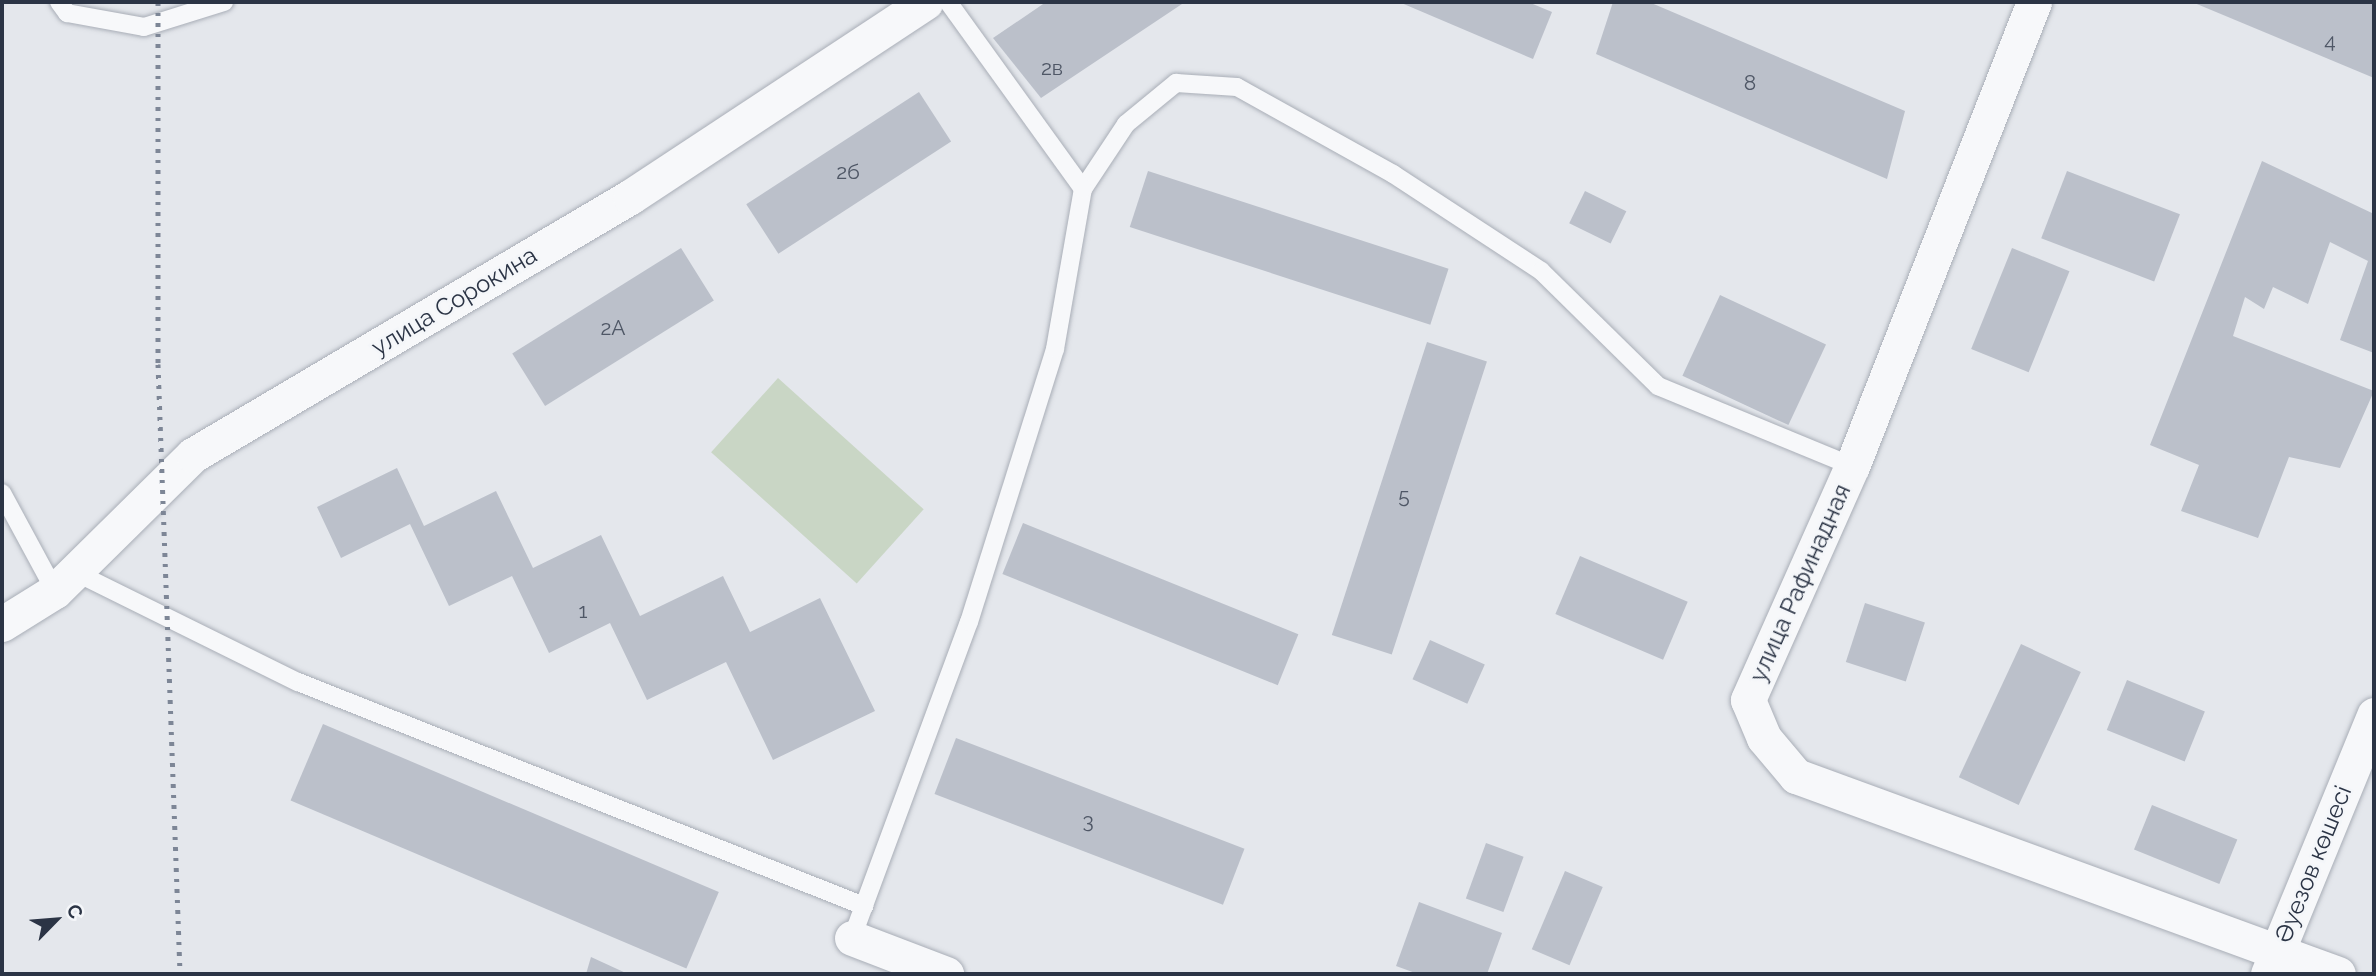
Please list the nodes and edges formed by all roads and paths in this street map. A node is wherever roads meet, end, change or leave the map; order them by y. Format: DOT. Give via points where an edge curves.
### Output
graph roads {
  1 [pos="59,2"];
  2 [pos="224,2"];
  3 [pos="926,2"];
  4 [pos="948,2"];
  5 [pos="2034,2"];
  6 [pos="1083,189"];
  7 [pos="1852,466"];
  8 [pos="2,493"];
  9 [pos="65,581"];
  10 [pos="2,624"];
  11 [pos="2374,715"];
  12 [pos="864,906"];
  13 [pos="852,938"];
  14 [pos="2272,963"];
  15 [pos="946,974"];
  16 [pos="2338,974"];
  1 -- 2 [label="lane" via="67,13 144,27"];
  3 -- 9 [label="street, улица Сорокина" via="630,197 193,455"];
  4 -- 6 [label="lane"];
  5 -- 7 [label="street, улица Рафинадная"];
  6 -- 7 [label="lane" via="1126,124 1176,83 1237,87 1393,174 1541,271 1658,386"];
  6 -- 12 [label="lane" via="1055,349 969,622"];
  7 -- 14 [label="street, улица Рафинадная" via="1748,700 1764,738 1796,776"];
  8 -- 9 [label="lane"];
  9 -- 10 [label="street, улица Сорокина"];
  9 -- 12 [label="lane" via="298,681"];
  11 -- 14 [label="street, Әуезов көшесі"];
  12 -- 13 [label="lane"];
  13 -- 15 [label="street"];
  14 -- 16 [label="street, улица Рафинадная"];
}
